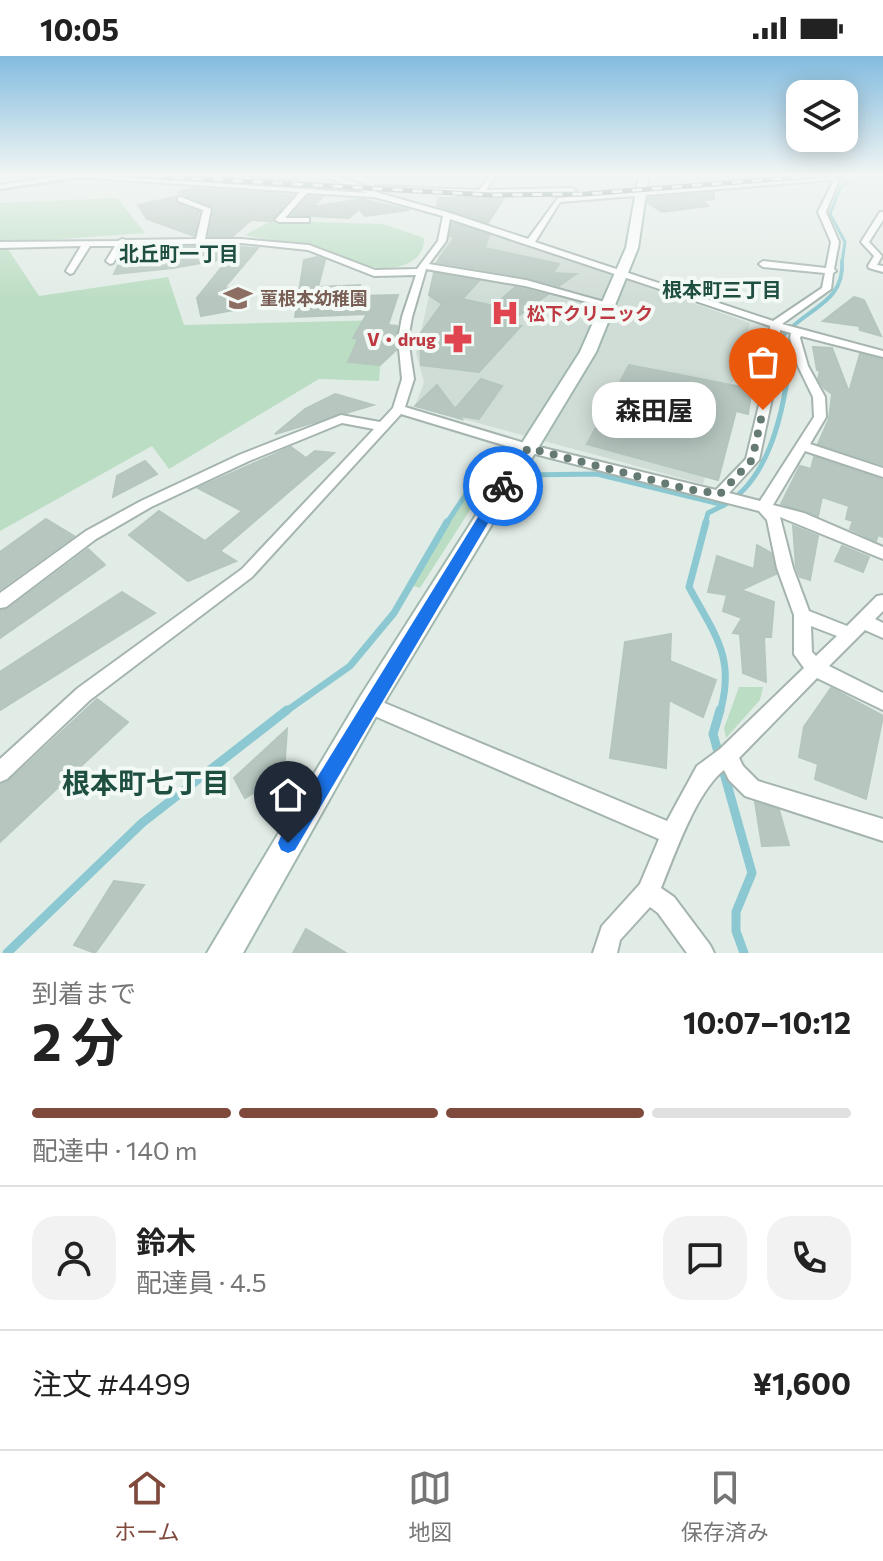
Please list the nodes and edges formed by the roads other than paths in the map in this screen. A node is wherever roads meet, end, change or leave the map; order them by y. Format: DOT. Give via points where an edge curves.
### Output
graph roads {
  1 [pos="447,215"];
  2 [pos="205,216"];
  3 [pos="283,216"];
  4 [pos="449,216"];
  5 [pos="548,216"];
  6 [pos="637,216"];
  7 [pos="824,216"];
  8 [pos="882,216"];
  9 [pos="306,220"];
  10 [pos="122,241"];
  11 [pos="200,241"];
  12 [pos="59,242"];
  13 [pos="88,242"];
  14 [pos="529,244"];
  15 [pos="0,245"];
  16 [pos="49,257"];
  17 [pos="110,261"];
  18 [pos="763,264"];
  19 [pos="423,269"];
  20 [pos="883,269"];
  21 [pos="70,271"];
  22 [pos="832,271"];
  23 [pos="623,274"];
  24 [pos="610,305"];
  25 [pos="775,324"];
  26 [pos="797,332"];
  27 [pos="883,354"];
  28 [pos="399,409"];
  29 [pos="380,426"];
  30 [pos="803,446"];
  31 [pos="528,448"];
  32 [pos="883,473"];
  33 [pos="720,494"];
  34 [pos="764,507"];
  35 [pos="883,553"];
  36 [pos="883,601"];
  37 [pos="0,602"];
  38 [pos="802,615"];
  39 [pos="857,627"];
  40 [pos="883,631"];
  41 [pos="815,668"];
  42 [pos="883,702"];
  43 [pos="369,705"];
  44 [pos="719,761"];
  45 [pos="0,772"];
  46 [pos="883,830"];
  47 [pos="672,834"];
  48 [pos="648,892"];
  49 [pos="224,953"];
  50 [pos="605,953"];
  51 [pos="702,953"];
  1 -- 19 [label="street" via="442,241"];
  2 -- 11 [label="street"];
  3 -- 9 [label="street" via="279,220"];
  4 -- 14 [label="street"];
  5 -- 14 [label="street"];
  6 -- 23 [label="street"];
  7 -- 22 [label="street" via="835,242"];
  8 -- 20 [label="street" via="865,242 878,256 872,266"];
  10 -- 11 [label="street"];
  10 -- 13 [label="street"];
  10 -- 17 [label="street"];
  11 -- 19 [label="street" via="309,248 374,273"];
  12 -- 13 [label="street"];
  12 -- 15 [label="street"];
  12 -- 16 [label="street"];
  13 -- 21 [label="street"];
  14 -- 23 [label="street"];
  18 -- 22 [label="street"];
  19 -- 24 [label="street" via="526,283"];
  19 -- 28 [label="street" via="403,339 408,379"];
  22 -- 25 [label="street" via="826,289"];
  23 -- 24 [label="street"];
  23 -- 25 [label="street"];
  24 -- 31 [label="street" via="588,352"];
  25 -- 26 [label="street"];
  25 -- 33 [label="street" via="775,360 752,460"];
  26 -- 27 [label="street"];
  26 -- 30 [label="street" via="803,366 819,397 820,417"];
  28 -- 29 [label="street"];
  28 -- 31 [label="street"];
  29 -- 37 [label="street" via="341,419 244,458 91,535"];
  29 -- 45 [label="street" via="247,573 84,694"];
  30 -- 32 [label="street"];
  30 -- 34 [label="street"];
  31 -- 33 [label="street"];
  31 -- 43 [label="street"];
  33 -- 34 [label="street"];
  34 -- 35 [label="street"];
  34 -- 38 [label="street" via="774,518"];
  36 -- 39 [label="street"];
  38 -- 39 [label="street"];
  38 -- 41 [label="street" via="803,654"];
  39 -- 40 [label="street"];
  39 -- 41 [label="street"];
  41 -- 42 [label="street"];
  41 -- 44 [label="street"];
  43 -- 47 [label="street"];
  43 -- 49 [label="street"];
  44 -- 46 [label="street" via="752,789"];
  44 -- 47 [label="street"];
  47 -- 48 [label="street"];
  48 -- 50 [label="street" via="610,934"];
  48 -- 51 [label="street" via="666,905"];
}
